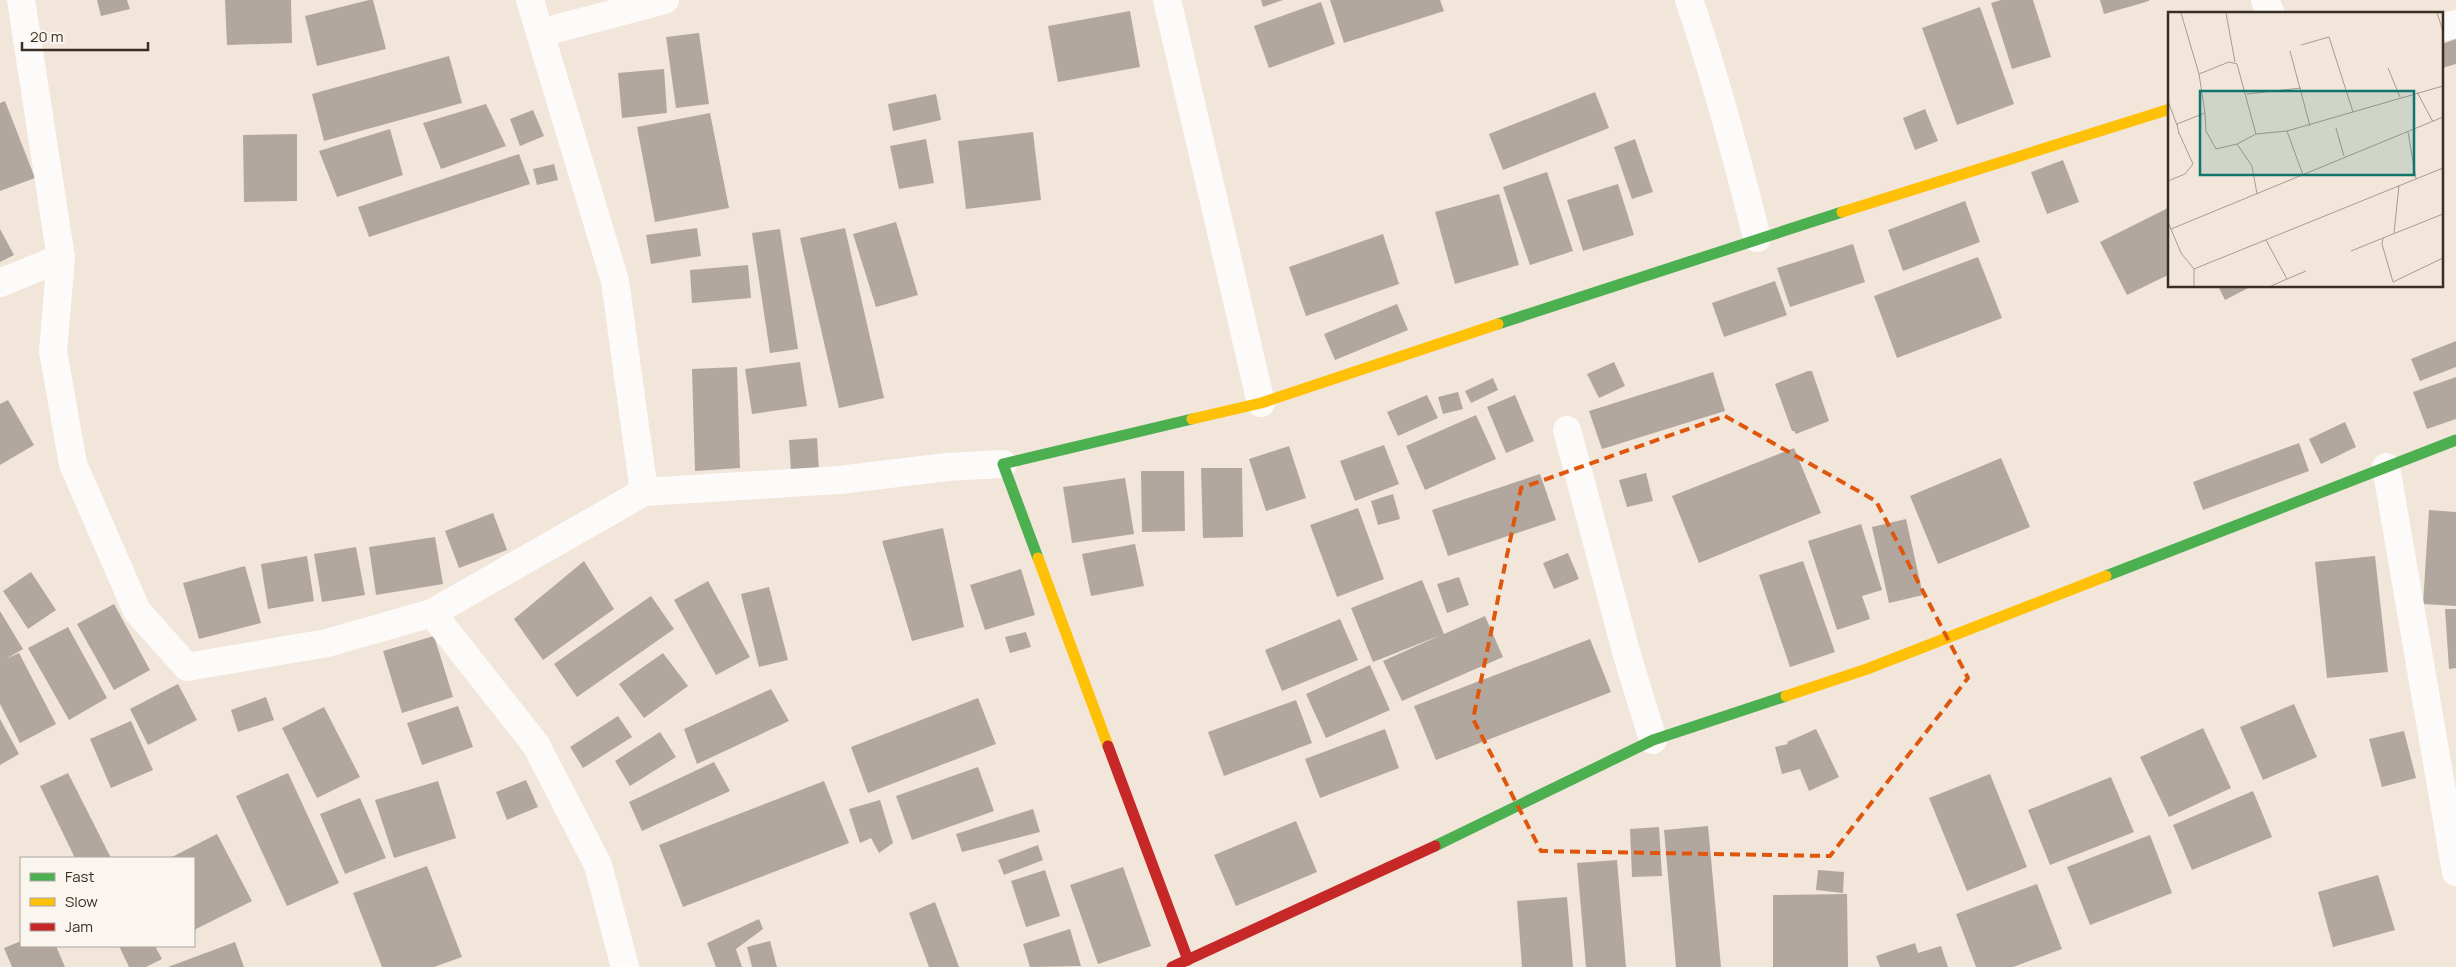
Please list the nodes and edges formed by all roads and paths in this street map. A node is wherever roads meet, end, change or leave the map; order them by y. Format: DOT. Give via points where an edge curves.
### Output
graph roads {
  1 [pos="21,0"];
  2 [pos="530,0"];
  3 [pos="665,0"];
  4 [pos="1167,0"];
  5 [pos="1689,0"];
  6 [pos="2265,0"];
  7 [pos="2270,12"];
  8 [pos="540,33"];
  9 [pos="2168,110"];
  10 [pos="1757,238"];
  11 [pos="61,258"];
  12 [pos="0,283"];
  13 [pos="1261,403"];
  14 [pos="1567,430"];
  15 [pos="2456,440"];
  16 [pos="1003,464"];
  17 [pos="2386,467"];
  18 [pos="644,492"];
  19 [pos="432,613"];
  20 [pos="1653,740"];
  21 [pos="2456,872"];
  22 [pos="1188,960"];
  23 [pos="625,967"];
  24 [pos="1172,967"];
  1 -- 11 [label="street"];
  2 -- 8 [label="street"];
  3 -- 8 [label="street"];
  4 -- 13 [label="street"];
  5 -- 10 [label="street" via="1736,154"];
  6 -- 7 [label="street"];
  8 -- 18 [label="street" via="615,281"];
  9 -- 10 [label="street"];
  10 -- 13 [label="street"];
  11 -- 12 [label="street"];
  11 -- 19 [label="street" via="53,351 73,464 137,611 188,667 327,643"];
  13 -- 16 [label="street"];
  14 -- 20 [label="street"];
  15 -- 17 [label="street"];
  16 -- 18 [label="street" via="839,480"];
  16 -- 22 [label="street"];
  17 -- 20 [label="street" via="1867,669"];
  17 -- 21 [label="street"];
  18 -- 19 [label="street"];
  19 -- 23 [label="street" via="536,745 598,865"];
  20 -- 22 [label="street"];
  22 -- 24 [label="street"];
}
